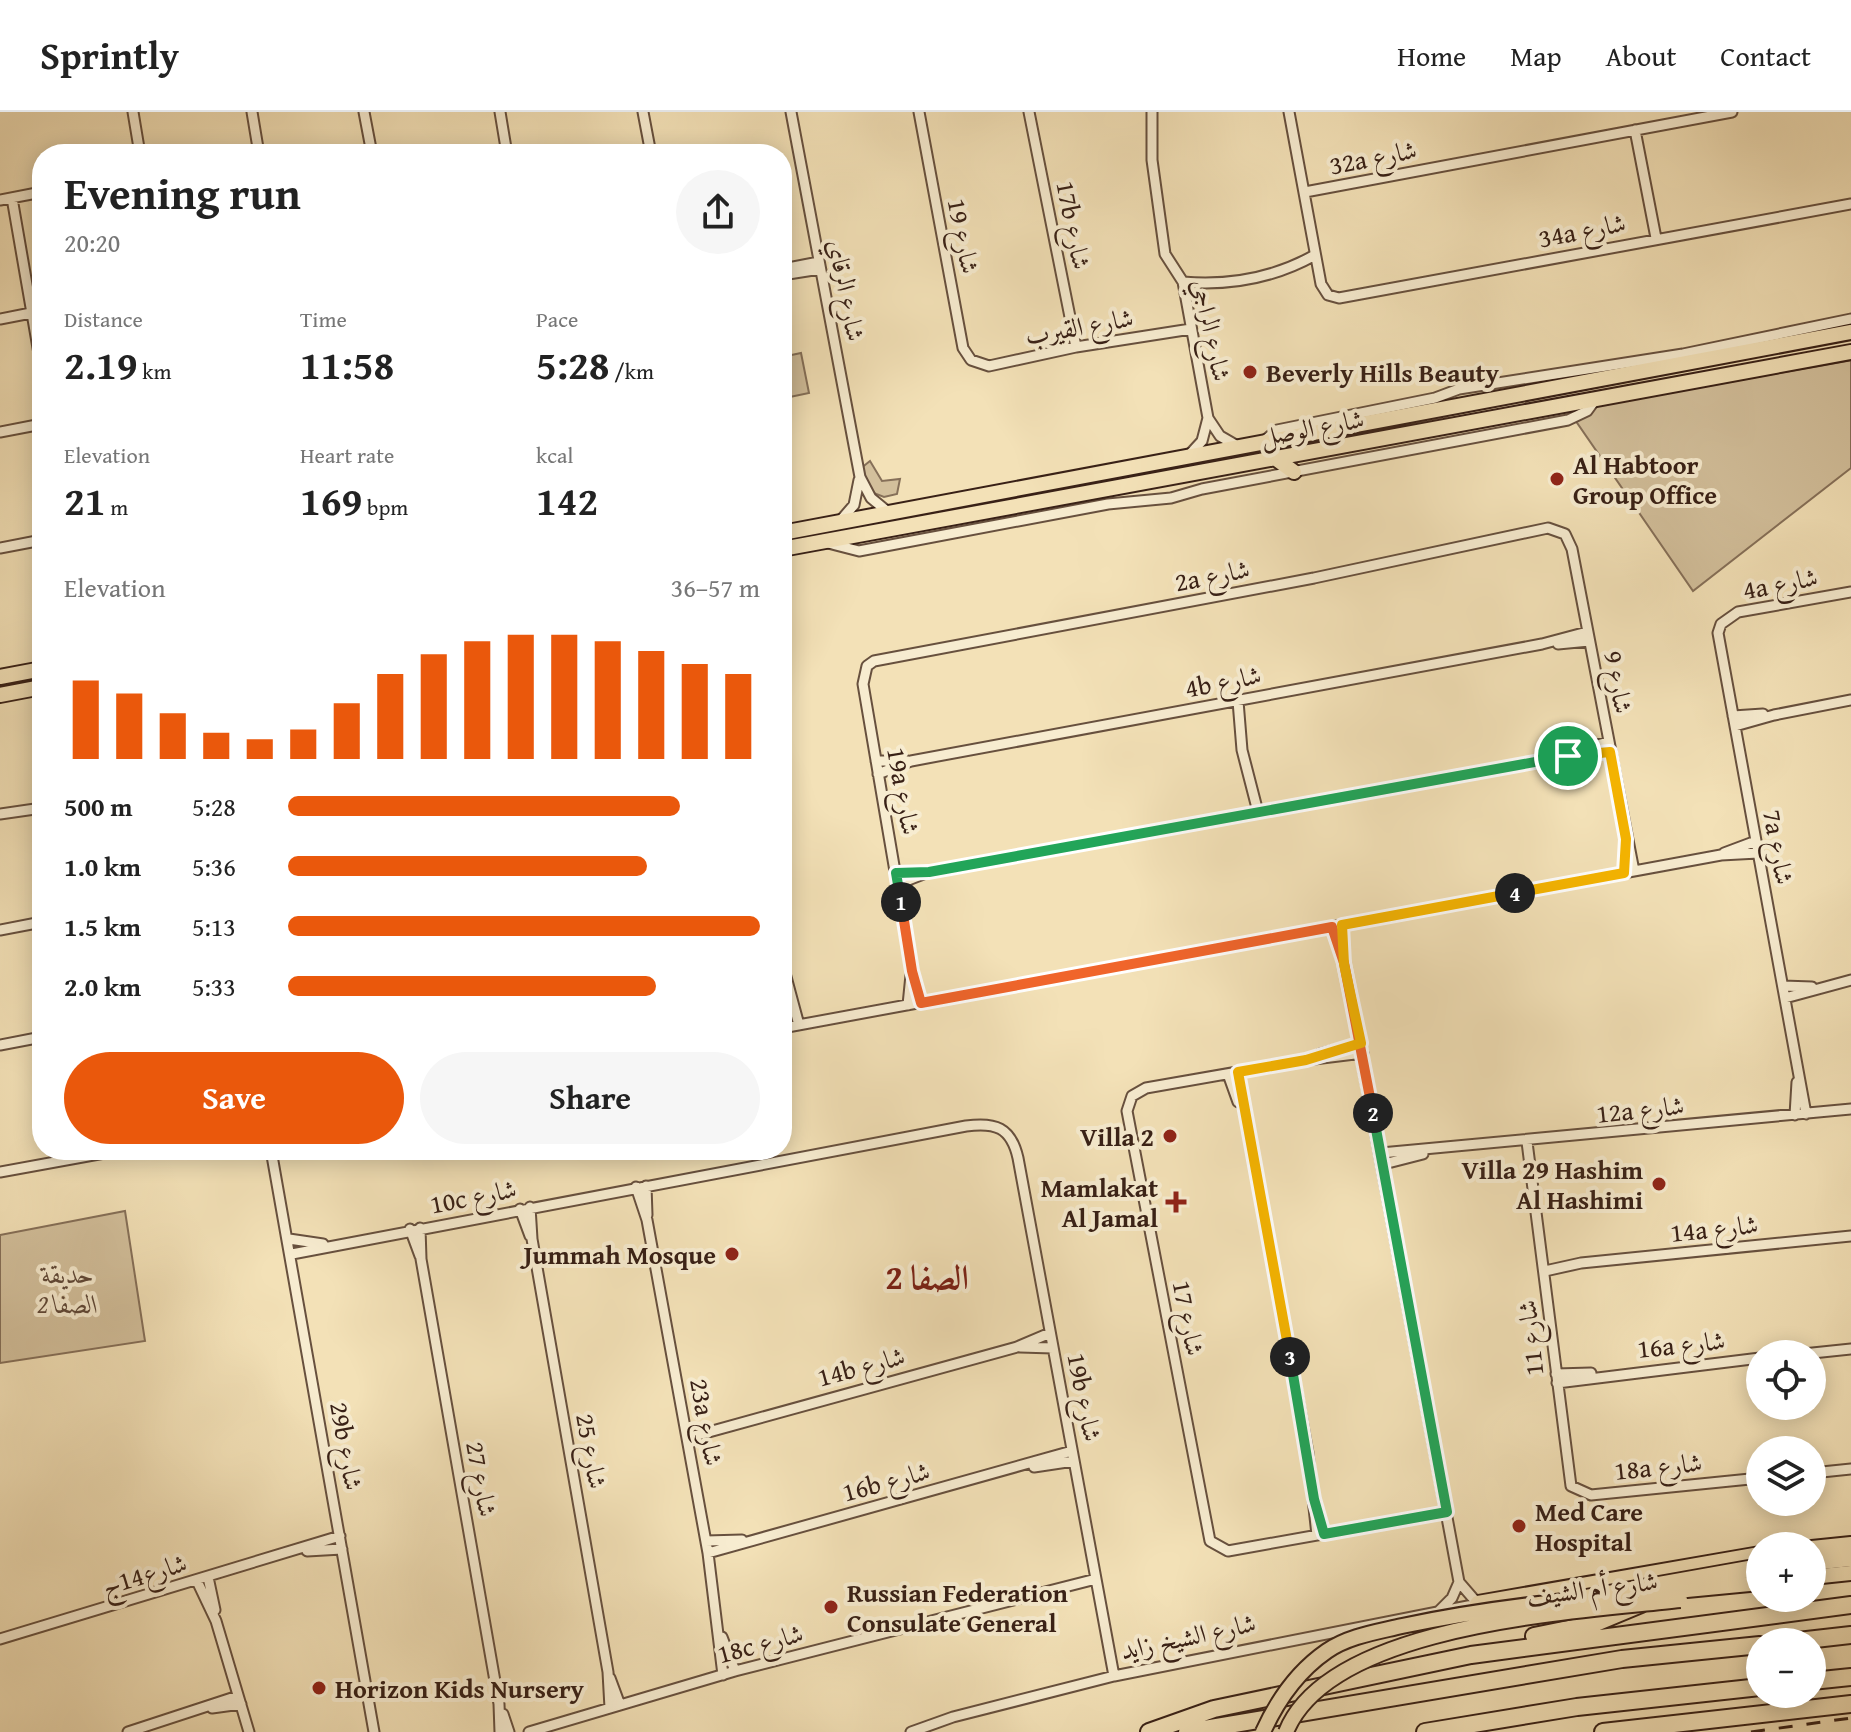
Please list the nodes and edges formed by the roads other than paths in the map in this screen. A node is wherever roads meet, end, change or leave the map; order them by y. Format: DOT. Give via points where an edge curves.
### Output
graph roads {
  1 [pos="133,112"];
  2 [pos="252,112"];
  3 [pos="364,112"];
  4 [pos="500,112"];
  5 [pos="643,112"];
  6 [pos="791,112"];
  7 [pos="919,112"];
  8 [pos="1029,112"];
  9 [pos="1152,112"];
  10 [pos="1289,112"];
  11 [pos="1732,112"];
  12 [pos="1635,130"];
  13 [pos="138,144"];
  14 [pos="257,144"];
  15 [pos="370,144"];
  16 [pos="505,144"];
  17 [pos="649,144"];
  18 [pos="1305,192"];
  19 [pos="32,194"];
  20 [pos="12,198"];
  21 [pos="0,200"];
  22 [pos="1851,204"];
  23 [pos="1656,238"];
  24 [pos="1315,255"];
  25 [pos="820,265"];
  26 [pos="792,270"];
  27 [pos="1183,282"];
  28 [pos="31,313"];
  29 [pos="32,318"];
  30 [pos="0,319"];
  31 [pos="1851,319"];
  32 [pos="1191,329"];
  33 [pos="1851,332"];
  34 [pos="1076,347"];
  35 [pos="1851,352"];
  36 [pos="975,363"];
  37 [pos="1595,400"];
  38 [pos="1208,418"];
  39 [pos="32,426"];
  40 [pos="0,432"];
  41 [pos="1261,444"];
  42 [pos="1240,448"];
  43 [pos="1185,458"];
  44 [pos="1275,458"];
  45 [pos="1294,472"];
  46 [pos="860,477"];
  47 [pos="892,513"];
  48 [pos="838,522"];
  49 [pos="792,531"];
  50 [pos="1565,534"];
  51 [pos="821,541"];
  52 [pos="32,542"];
  53 [pos="792,547"];
  54 [pos="0,548"];
  55 [pos="1851,592"];
  56 [pos="1721,624"];
  57 [pos="1588,636"];
  58 [pos="867,666"];
  59 [pos="32,671"];
  60 [pos="0,677"];
  61 [pos="32,689"];
  62 [pos="0,695"];
  63 [pos="1234,701"];
  64 [pos="1851,701"];
  65 [pos="1734,721"];
  66 [pos="1609,747"];
  67 [pos="876,761"];
  68 [pos="911,761"];
  69 [pos="878,774"];
  70 [pos="32,809"];
  71 [pos="1253,812"];
  72 [pos="0,814"];
  73 [pos="1756,841"];
  74 [pos="1758,853"];
  75 [pos="1721,855"];
  76 [pos="1629,872"];
  77 [pos="897,879"];
  78 [pos="32,924"];
  79 [pos="1337,926"];
  80 [pos="0,930"];
  81 [pos="912,971"];
  82 [pos="1851,980"];
  83 [pos="1783,986"];
  84 [pos="1816,987"];
  85 [pos="1785,998"];
  86 [pos="921,1003"];
  87 [pos="792,1005"];
  88 [pos="908,1005"];
  89 [pos="799,1025"];
  90 [pos="792,1026"];
  91 [pos="32,1039"];
  92 [pos="0,1045"];
  93 [pos="1362,1048"];
  94 [pos="1233,1073"];
  95 [pos="1851,1109"];
  96 [pos="1800,1115"];
  97 [pos="1004,1128"];
  98 [pos="1530,1142"];
  99 [pos="792,1158"];
  100 [pos="1382,1159"];
  101 [pos="66,1160"];
  102 [pos="275,1160"];
  103 [pos="782,1160"];
  104 [pos="0,1172"];
  105 [pos="641,1186"];
  106 [pos="525,1208"];
  107 [pos="415,1228"];
  108 [pos="1851,1236"];
  109 [pos="289,1239"];
  110 [pos="326,1245"];
  111 [pos="292,1254"];
  112 [pos="1544,1267"];
  113 [pos="1050,1333"];
  114 [pos="1017,1347"];
  115 [pos="1053,1348"];
  116 [pos="1851,1349"];
  117 [pos="1826,1352"];
  118 [pos="1746,1359"];
  119 [pos="1557,1378"];
  120 [pos="686,1433"];
  121 [pos="1073,1456"];
  122 [pos="1851,1469"];
  123 [pos="1826,1472"];
  124 [pos="1568,1478"];
  125 [pos="1746,1479"];
  126 [pos="1447,1512"];
  127 [pos="1321,1535"];
  128 [pos="340,1536"];
  129 [pos="761,1537"];
  130 [pos="706,1541"];
  131 [pos="1851,1545"];
  132 [pos="1826,1548"];
  133 [pos="342,1549"];
  134 [pos="300,1551"];
  135 [pos="708,1553"];
  136 [pos="1746,1556"];
  137 [pos="1736,1557"];
  138 [pos="1851,1558"];
  139 [pos="1826,1561"];
  140 [pos="1746,1569"];
  141 [pos="1851,1573"];
  142 [pos="1826,1576"];
  143 [pos="208,1577"];
  144 [pos="1096,1579"];
  145 [pos="197,1581"];
  146 [pos="1459,1582"];
  147 [pos="1851,1582"];
  148 [pos="1746,1584"];
  149 [pos="1826,1585"];
  150 [pos="1746,1593"];
  151 [pos="1575,1600"];
  152 [pos="1478,1604"];
  153 [pos="1851,1605"];
  154 [pos="1439,1611"];
  155 [pos="216,1621"];
  156 [pos="720,1634"];
  157 [pos="1851,1635"];
  158 [pos="1826,1638"];
  159 [pos="0,1639"];
  160 [pos="1746,1646"];
  161 [pos="1471,1655"];
  162 [pos="735,1671"];
  163 [pos="723,1675"];
  164 [pos="1114,1676"];
  165 [pos="1851,1677"];
  166 [pos="1826,1680"];
  167 [pos="1746,1689"];
  168 [pos="240,1700"];
  169 [pos="1851,1704"];
  170 [pos="615,1706"];
  171 [pos="500,1708"];
  172 [pos="128,1732"];
  173 [pos="249,1732"];
  174 [pos="374,1732"];
  175 [pos="500,1732"];
  176 [pos="509,1732"];
  177 [pos="529,1732"];
  178 [pos="911,1732"];
  179 [pos="1149,1732"];
  180 [pos="1187,1732"];
  181 [pos="1263,1732"];
  182 [pos="1286,1732"];
  183 [pos="1425,1732"];
  184 [pos="1603,1732"];
  1 -- 13 [label="street"];
  2 -- 14 [label="street"];
  3 -- 15 [label="street"];
  4 -- 16 [label="street"];
  5 -- 17 [label="street"];
  6 -- 25 [label="street, شارع الرقاي"];
  7 -- 36 [label="street, شارع 19" via="963,348"];
  8 -- 34 [label="street, 17b شارع"];
  9 -- 27 [label="street, شارع الراجي" via="1152,160 1165,254"];
  10 -- 18 [label="street"];
  11 -- 12 [label="street, 32a شارع"];
  12 -- 18 [label="street, 32a شارع"];
  12 -- 23 [label="street"];
  18 -- 24 [label="street"];
  19 -- 20 [label="street"];
  20 -- 21 [label="street"];
  20 -- 28 [label="street"];
  22 -- 23 [label="street, 34a شارع"];
  23 -- 24 [label="street, 34a شارع" via="1345,298 1324,291"];
  24 -- 27 [label="street" via="1252,280"];
  25 -- 26 [label="street"];
  25 -- 46 [label="street, شارع الرقاي"];
  27 -- 32 [label="street, شارع الراجي"];
  28 -- 29 [label="street"];
  28 -- 30 [label="street"];
  31 -- 41 [label="street, شارع الوصل" via="1683,354 1465,388 1277,430"];
  32 -- 34 [label="street, شارع القيرب"];
  32 -- 38 [label="street, شارع الراجي"];
  33 -- 41 [label="main road, شارع الوصل"];
  34 -- 36 [label="street, شارع القيرب" via="989,366"];
  35 -- 37 [label="main road, شارع الوصل"];
  37 -- 44 [label="main road, شارع الوصل"];
  37 -- 45 [label="street" via="1587,411 1568,420"];
  38 -- 42 [label="street, شارع الراجي" via="1220,436"];
  38 -- 43 [label="street, شارع الراجي" via="1202,441"];
  39 -- 40 [label="street"];
  41 -- 42 [label="main road, شارع الوصل"];
  42 -- 43 [label="main road, شارع الوصل"];
  43 -- 47 [label="main road, شارع الوصل"];
  44 -- 45 [label="main road"];
  44 -- 51 [label="main road, شارع الوصل"];
  45 -- 51 [label="street" via="859,551"];
  46 -- 47 [label="street, شارع الرقاي" via="871,498"];
  46 -- 48 [label="street" via="854,505"];
  47 -- 48 [label="main road, شارع الوصل"];
  48 -- 49 [label="main road, شارع الوصل"];
  50 -- 57 [label="street, شارع 9"];
  50 -- 58 [label="street, 2a شارع" via="1548,528 881,659"];
  51 -- 53 [label="main road, شارع الوصل"];
  52 -- 54 [label="street"];
  55 -- 56 [label="street, 4a شارع" via="1738,612"];
  56 -- 65 [label="street, 7a شارع" via="1719,644"];
  57 -- 63 [label="street, 4b شارع"];
  57 -- 66 [label="street, شارع 9"];
  58 -- 67 [label="street, 19a شارع" via="863,684"];
  59 -- 60 [label="main road"];
  61 -- 62 [label="main road"];
  63 -- 68 [label="street, 4b شارع"];
  63 -- 71 [label="street"];
  64 -- 65 [label="street"];
  65 -- 73 [label="street, 7a شارع"];
  66 -- 71 [label="street"];
  66 -- 76 [label="street, شارع 9"];
  67 -- 68 [label="street, 4b شارع"];
  67 -- 69 [label="street, 19a شارع"];
  68 -- 69 [label="street, 4b شارع"];
  69 -- 77 [label="street, 19a شارع"];
  70 -- 72 [label="street"];
  71 -- 77 [label="street"];
  73 -- 74 [label="street, 7a شارع"];
  73 -- 75 [label="street"];
  74 -- 75 [label="street"];
  74 -- 83 [label="street, 7a شارع"];
  75 -- 76 [label="street"];
  76 -- 79 [label="street"];
  77 -- 81 [label="street, 19a شارع"];
  78 -- 80 [label="street"];
  79 -- 86 [label="street"];
  79 -- 93 [label="street"];
  81 -- 86 [label="street, 19a شارع"];
  81 -- 88 [label="street, 19a شارع"];
  82 -- 84 [label="street"];
  83 -- 84 [label="street"];
  83 -- 85 [label="street, 7a شارع"];
  84 -- 85 [label="street"];
  85 -- 96 [label="street, 7a شارع" via="1804,1095"];
  86 -- 88 [label="street"];
  87 -- 89 [label="street"];
  88 -- 89 [label="street"];
  89 -- 90 [label="street"];
  91 -- 92 [label="street"];
  93 -- 94 [label="street"];
  93 -- 100 [label="street"];
  94 -- 127 [label="street"];
  94 -- 127 [label="street, شارع 17" via="1146,1088 1132,1096 1127,1111 1207,1535 1214,1546 1228,1551"];
  95 -- 96 [label="street, 12a شارع"];
  96 -- 98 [label="street, 12a شارع"];
  97 -- 99 [label="street, 10c شارع" via="987,1123"];
  97 -- 113 [label="street, 19b شارع" via="1018,1158"];
  98 -- 100 [label="street, 12a شارع"];
  98 -- 112 [label="street, شارع 11"];
  100 -- 126 [label="street"];
  101 -- 104 [label="street"];
  102 -- 109 [label="street, 29b شارع"];
  103 -- 105 [label="street, 10c شارع"];
  105 -- 106 [label="street, 10c شارع"];
  105 -- 120 [label="street, 23a شارع"];
  106 -- 107 [label="street, 10c شارع"];
  106 -- 170 [label="street, شارع 25"];
  107 -- 110 [label="street, 10c شارع"];
  107 -- 171 [label="street, شارع 27"];
  108 -- 112 [label="street, 14a شارع"];
  109 -- 110 [label="street, 10c شارع"];
  109 -- 111 [label="street, 29b شارع"];
  110 -- 111 [label="street, 10c شارع"];
  111 -- 128 [label="street, 29b شارع"];
  112 -- 119 [label="street, شارع 11"];
  113 -- 114 [label="street, 14b شارع"];
  113 -- 115 [label="street, 19b شارع"];
  114 -- 115 [label="street, 14b شارع"];
  114 -- 120 [label="street, 14b شارع"];
  115 -- 121 [label="street, 19b شارع"];
  116 -- 117 [label="street"];
  118 -- 119 [label="street, 16a شارع"];
  119 -- 124 [label="street, شارع 11"];
  120 -- 130 [label="street, 23a شارع"];
  121 -- 129 [label="street, 16b شارع"];
  121 -- 144 [label="street, 19b شارع"];
  122 -- 123 [label="street"];
  124 -- 125 [label="street, 18a شارع" via="1577,1491 1591,1495"];
  126 -- 127 [label="street"];
  126 -- 146 [label="street"];
  128 -- 133 [label="street, 29b شارع"];
  128 -- 134 [label="street, شارع14ج"];
  129 -- 130 [label="street, 16b شارع"];
  129 -- 135 [label="street, 16b شارع"];
  130 -- 135 [label="street, 23a شارع"];
  131 -- 132 [label="highway"];
  133 -- 134 [label="street, شارع14ج"];
  133 -- 174 [label="street, 29b شارع"];
  134 -- 143 [label="street, شارع14ج"];
  135 -- 156 [label="street, 23a شارع"];
  136 -- 137 [label="highway"];
  137 -- 152 [label="highway"];
  137 -- 161 [label="highway" via="1610,1618"];
  138 -- 139 [label="highway"];
  140 -- 151 [label="highway, bridge"];
  141 -- 142 [label="main road"];
  143 -- 145 [label="street, شارع14ج"];
  143 -- 155 [label="street"];
  144 -- 162 [label="street, 18c شارع"];
  144 -- 164 [label="street, 19b شارع"];
  145 -- 155 [label="street"];
  145 -- 159 [label="street, شارع14ج"];
  146 -- 152 [label="street"];
  146 -- 154 [label="street"];
  147 -- 149 [label="main road"];
  148 -- 151 [label="main road, bridge"];
  150 -- 182 [label="main road, شارع أم الشيف, bridge" via="1431,1636 1369,1659 1323,1685"];
  151 -- 181 [label="main road, bridge" via="1475,1610 1360,1636 1328,1651 1307,1669 1287,1690"];
  152 -- 154 [label="street, شارع الشيخ زايد"];
  153 -- 161 [label="highway"];
  154 -- 164 [label="street, شارع الشيخ زايد"];
  155 -- 168 [label="street"];
  156 -- 162 [label="street, 23a شارع"];
  156 -- 163 [label="street, 23a شارع"];
  157 -- 158 [label="highway"];
  160 -- 180 [label="highway" via="1622,1659"];
  161 -- 179 [label="highway" via="1214,1709"];
  162 -- 163 [label="street, 18c شارع"];
  163 -- 170 [label="street, 18c شارع"];
  164 -- 178 [label="street, شارع الشيخ زايد"];
  165 -- 166 [label="highway"];
  167 -- 183 [label="highway" via="1577,1707"];
  168 -- 172 [label="street"];
  168 -- 173 [label="street"];
  169 -- 184 [label="highway"];
  170 -- 177 [label="street, 18c شارع"];
  171 -- 175 [label="street, شارع 27"];
  171 -- 176 [label="street, شارع 27"];
}
